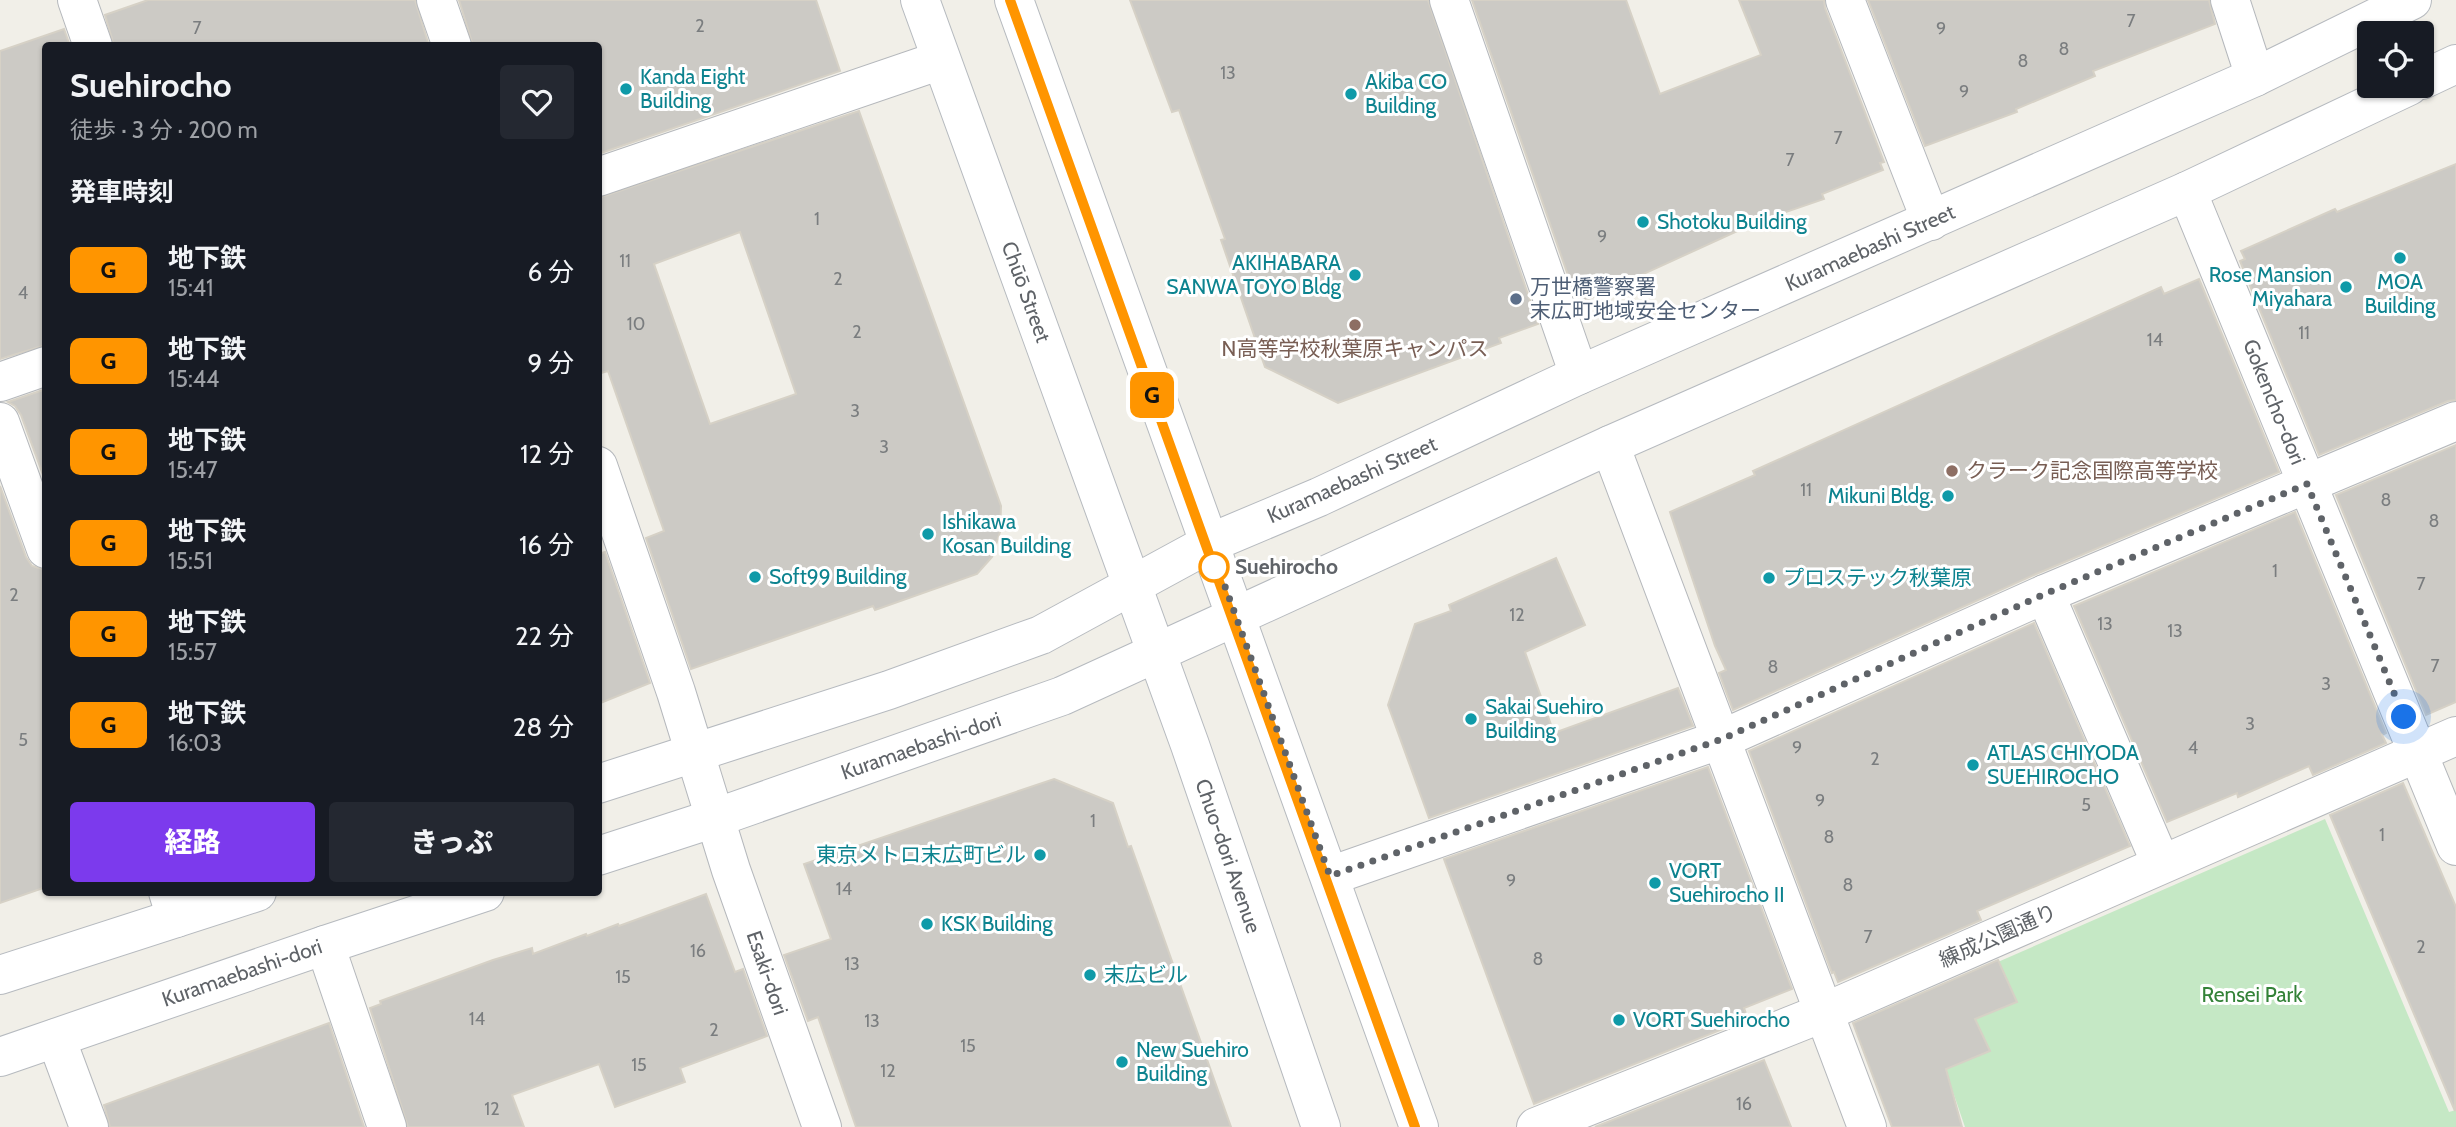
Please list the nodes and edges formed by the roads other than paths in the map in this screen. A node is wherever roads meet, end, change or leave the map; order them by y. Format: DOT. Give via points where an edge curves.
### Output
graph roads {
  1 [pos="77,0"];
  2 [pos="436,0"];
  3 [pos="920,0"];
  4 [pos="1014,0"];
  5 [pos="1449,0"];
  6 [pos="1845,0"];
  7 [pos="2230,0"];
  8 [pos="2413,0"];
  9 [pos="92,42"];
  10 [pos="451,42"];
  11 [pos="942,60"];
  12 [pos="2456,64"];
  13 [pos="2434,74"];
  14 [pos="2255,77"];
  15 [pos="2384,98"];
  16 [pos="602,176"];
  17 [pos="2187,191"];
  18 [pos="1931,221"];
  19 [pos="42,367"];
  20 [pos="1579,375"];
  21 [pos="0,382"];
  22 [pos="2456,421"];
  23 [pos="0,422"];
  24 [pos="1610,445"];
  25 [pos="602,478"];
  26 [pos="2307,484"];
  27 [pos="42,538"];
  28 [pos="1210,543"];
  29 [pos="1132,585"];
  30 [pos="2045,594"];
  31 [pos="1236,616"];
  32 [pos="1156,651"];
  33 [pos="2456,736"];
  34 [pos="1722,739"];
  35 [pos="2418,752"];
  36 [pos="695,753"];
  37 [pos="602,783"];
  38 [pos="715,818"];
  39 [pos="2456,846"];
  40 [pos="602,855"];
  41 [pos="2161,864"];
  42 [pos="1330,876"];
  43 [pos="231,896"];
  44 [pos="473,896"];
  45 [pos="172,905"];
  46 [pos="325,944"];
  47 [pos="0,975"];
  48 [pos="1825,1012"];
  49 [pos="56,1038"];
  50 [pos="0,1057"];
  51 [pos="89,1127"];
  52 [pos="387,1127"];
  53 [pos="821,1127"];
  54 [pos="1321,1127"];
  55 [pos="1419,1127"];
  56 [pos="1536,1127"];
  57 [pos="1867,1127"];
  1 -- 9 [label="street"];
  2 -- 10 [label="street"];
  3 -- 11 [label="street, Chūō Street"];
  4 -- 28 [label="street"];
  5 -- 20 [label="street"];
  6 -- 18 [label="street"];
  7 -- 14 [label="street"];
  8 -- 14 [label="street, Kuramaebashi Street"];
  11 -- 16 [label="street"];
  11 -- 29 [label="street, Chūō Street"];
  12 -- 13 [label="street"];
  14 -- 18 [label="street, Kuramaebashi Street"];
  15 -- 17 [label="street"];
  17 -- 24 [label="street"];
  17 -- 26 [label="street, Gokencho-dori"];
  18 -- 20 [label="street, Kuramaebashi Street"];
  19 -- 21 [label="street"];
  20 -- 28 [label="street, Kuramaebashi Street"];
  22 -- 26 [label="street"];
  23 -- 27 [label="street"];
  24 -- 31 [label="street"];
  24 -- 34 [label="street"];
  25 -- 36 [label="street, Esaki-dori"];
  26 -- 30 [label="street"];
  26 -- 35 [label="street, Gokencho-dori"];
  28 -- 29 [label="street"];
  28 -- 31 [label="street"];
  29 -- 32 [label="street, Chuo-dori Avenue"];
  29 -- 36 [label="street" via="1041,635"];
  30 -- 34 [label="street"];
  30 -- 41 [label="street"];
  31 -- 32 [label="street, Kuramaebashi-dori"];
  31 -- 42 [label="street"];
  32 -- 38 [label="street, Kuramaebashi-dori" via="1062,696"];
  32 -- 54 [label="street, Chuo-dori Avenue"];
  33 -- 35 [label="street, 練成公園通り"];
  34 -- 42 [label="street"];
  34 -- 48 [label="street"];
  35 -- 39 [label="street, Gokencho-dori"];
  35 -- 41 [label="street, 練成公園通り"];
  36 -- 37 [label="street"];
  36 -- 38 [label="street, Esaki-dori"];
  38 -- 40 [label="street, Kuramaebashi-dori"];
  38 -- 53 [label="street, Esaki-dori"];
  41 -- 48 [label="street, 練成公園通り"];
  42 -- 55 [label="street"];
  43 -- 45 [label="street"];
  44 -- 46 [label="street, Kuramaebashi-dori"];
  45 -- 47 [label="street"];
  46 -- 49 [label="street, Kuramaebashi-dori"];
  46 -- 52 [label="street"];
  48 -- 56 [label="street, 練成公園通り"];
  48 -- 57 [label="street"];
  49 -- 50 [label="street, Kuramaebashi-dori"];
  49 -- 51 [label="street"];
}
